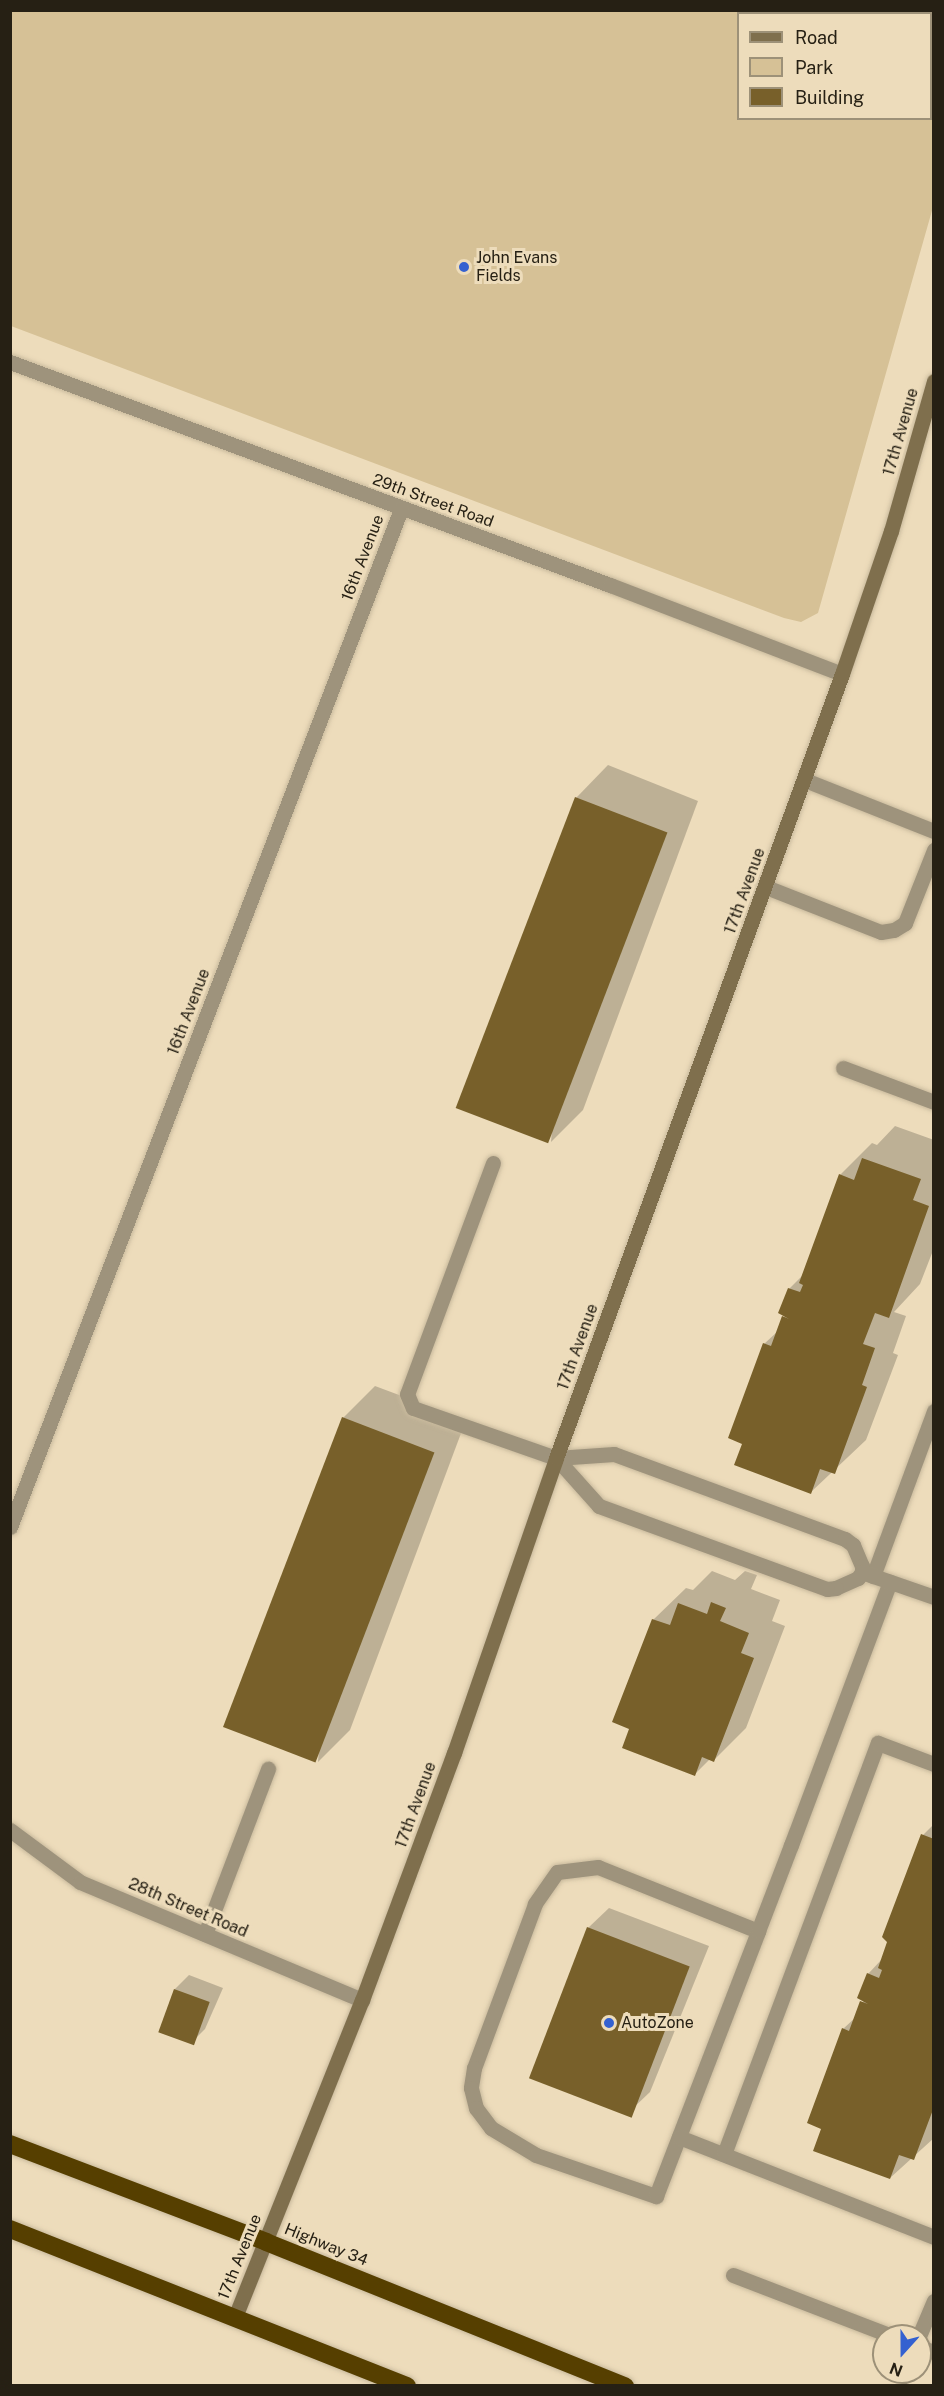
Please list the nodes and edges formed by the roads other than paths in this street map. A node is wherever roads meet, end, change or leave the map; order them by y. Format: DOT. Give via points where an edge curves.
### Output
graph roads {
  1 [pos="10,362"];
  2 [pos="933,381"];
  3 [pos="401,508"];
  4 [pos="842,674"];
  5 [pos="805,780"];
  6 [pos="933,831"];
  7 [pos="933,850"];
  8 [pos="766,887"];
  9 [pos="843,1068"];
  10 [pos="933,1102"];
  11 [pos="493,1163"];
  12 [pos="933,1411"];
  13 [pos="556,1458"];
  14 [pos="10,1527"];
  15 [pos="867,1574"];
  16 [pos="890,1582"];
  17 [pos="933,1597"];
  18 [pos="933,1764"];
  19 [pos="268,1769"];
  20 [pos="10,1830"];
  21 [pos="758,1931"];
  22 [pos="205,1934"];
  23 [pos="362,2000"];
  24 [pos="679,2137"];
  25 [pos="10,2144"];
  26 [pos="724,2154"];
  27 [pos="10,2229"];
  28 [pos="933,2237"];
  29 [pos="266,2242"];
  30 [pos="733,2275"];
  31 [pos="933,2301"];
  32 [pos="235,2317"];
  33 [pos="924,2324"];
  34 [pos="872,2328"];
  35 [pos="407,2385"];
  36 [pos="625,2385"];
  1 -- 3 [label="street, 29th Street Road"];
  2 -- 4 [label="main road, 17th Avenue" via="891,531"];
  3 -- 4 [label="street, 29th Street Road"];
  3 -- 14 [label="street, 16th Avenue"];
  4 -- 5 [label="main road, 17th Avenue"];
  5 -- 6 [label="street"];
  5 -- 8 [label="main road, 17th Avenue"];
  7 -- 8 [label="street" via="905,923 894,930 881,932"];
  8 -- 13 [label="main road, 17th Avenue"];
  9 -- 10 [label="street"];
  11 -- 13 [label="street" via="407,1394 413,1408"];
  12 -- 15 [label="street"];
  13 -- 15 [label="street" via="614,1454 647,1465 845,1539 853,1545"];
  13 -- 15 [label="street" via="597,1505 827,1589"];
  13 -- 23 [label="main road, 17th Avenue" via="454,1753"];
  15 -- 16 [label="street"];
  16 -- 17 [label="street"];
  16 -- 21 [label="street"];
  18 -- 26 [label="street" via="878,1743"];
  19 -- 22 [label="street"];
  20 -- 22 [label="street, 28th Street Road" via="80,1882"];
  21 -- 24 [label="street"];
  21 -- 24 [label="street" via="598,1867 557,1872 535,1904 474,2068 471,2088 476,2108 491,2128 536,2155 656,2196"];
  22 -- 23 [label="street, 28th Street Road"];
  23 -- 29 [label="main road, 17th Avenue"];
  24 -- 26 [label="street"];
  25 -- 29 [label="highway, Highway 34"];
  26 -- 28 [label="street"];
  27 -- 32 [label="highway"];
  29 -- 32 [label="main road, 17th Avenue"];
  29 -- 36 [label="highway, Highway 34"];
  30 -- 34 [label="street"];
  31 -- 33 [label="street"];
  32 -- 35 [label="highway"];
}
